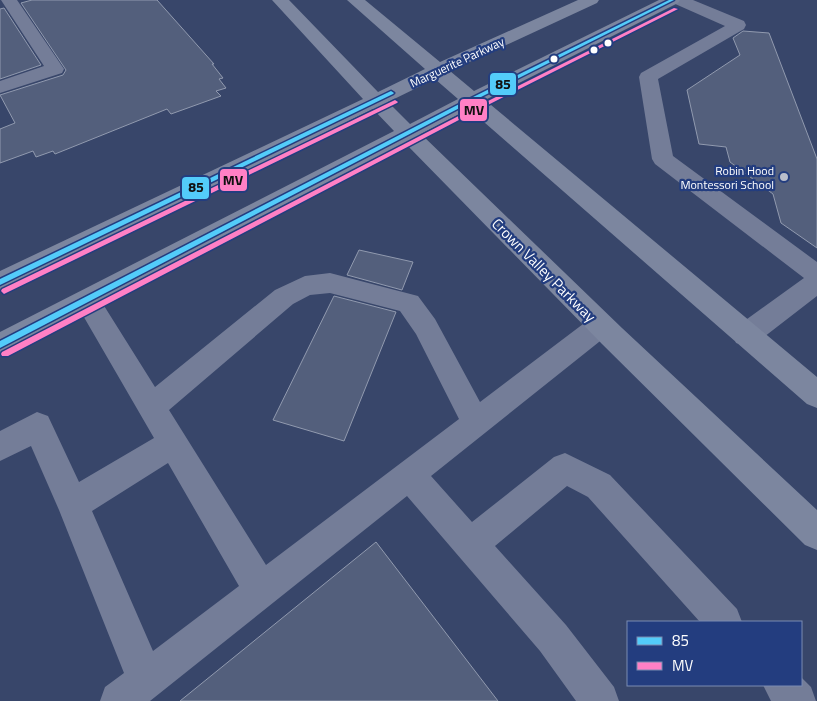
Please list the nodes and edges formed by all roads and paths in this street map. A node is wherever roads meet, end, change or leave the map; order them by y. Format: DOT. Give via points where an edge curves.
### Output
graph roads {
  1 [pos="9,0"];
  2 [pos="280,0"];
  3 [pos="355,0"];
  4 [pos="591,0"];
  5 [pos="672,0"];
  6 [pos="679,0"];
  7 [pos="437,71"];
  8 [pos="0,87"];
  9 [pos="471,100"];
  10 [pos="376,101"];
  11 [pos="408,133"];
  12 [pos="817,275"];
  13 [pos="0,282"];
  14 [pos="817,282"];
  15 [pos="87,300"];
  16 [pos="600,326"];
  17 [pos="746,334"];
  18 [pos="0,345"];
  19 [pos="817,395"];
  20 [pos="151,407"];
  21 [pos="476,423"];
  22 [pos="173,443"];
  23 [pos="0,447"];
  24 [pos="408,475"];
  25 [pos="73,504"];
  26 [pos="817,533"];
  27 [pos="470,545"];
  28 [pos="261,590"];
  29 [pos="723,621"];
  30 [pos="146,680"];
  31 [pos="783,686"];
  32 [pos="119,701"];
  33 [pos="600,701"];
  34 [pos="796,701"];
  1 -- 8 [label="lane" via="56,69"];
  2 -- 10 [label="main road, Crown Valley Parkway"];
  3 -- 7 [label="main road"];
  4 -- 7 [label="main road, Marguerite Parkway"];
  5 -- 9 [label="main road"];
  6 -- 12 [label="lane" via="738,25 648,77 663,159"];
  7 -- 9 [label="main road"];
  7 -- 10 [label="main road, Marguerite Parkway"];
  9 -- 11 [label="main road"];
  9 -- 17 [label="main road"];
  10 -- 11 [label="main road, Crown Valley Parkway"];
  10 -- 13 [label="main road, Marguerite Parkway"];
  11 -- 15 [label="main road"];
  11 -- 16 [label="main road, Crown Valley Parkway"];
  14 -- 17 [label="lane"];
  15 -- 18 [label="main road"];
  15 -- 20 [label="lane"];
  16 -- 21 [label="lane"];
  16 -- 26 [label="main road, Crown Valley Parkway"];
  17 -- 19 [label="main road"];
  20 -- 21 [label="lane" via="284,298 305,286 330,283 409,303 426,327"];
  20 -- 22 [label="lane"];
  21 -- 24 [label="lane"];
  22 -- 25 [label="lane"];
  22 -- 28 [label="lane"];
  23 -- 25 [label="lane" via="37,426"];
  24 -- 27 [label="lane"];
  24 -- 28 [label="lane"];
  25 -- 30 [label="lane"];
  27 -- 29 [label="lane" via="565,468 599,486"];
  27 -- 33 [label="lane" via="553,638"];
  28 -- 30 [label="lane"];
  30 -- 32 [label="lane"];
  31 -- 34 [label="lane"];
}
